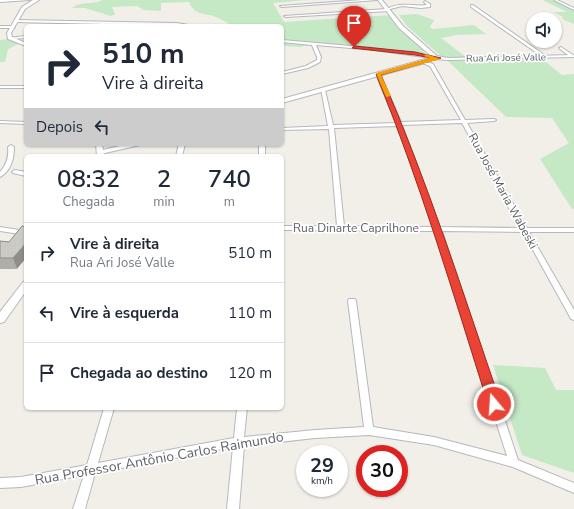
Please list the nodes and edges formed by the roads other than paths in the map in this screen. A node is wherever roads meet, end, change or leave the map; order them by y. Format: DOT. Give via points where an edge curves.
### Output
graph roads {
  1 [pos="37,0"];
  2 [pos="376,0"];
  3 [pos="380,0"];
  4 [pos="555,0"];
  5 [pos="0,1"];
  6 [pos="27,1"];
  7 [pos="425,2"];
  8 [pos="282,6"];
  9 [pos="472,6"];
  10 [pos="389,9"];
  11 [pos="574,9"];
  12 [pos="286,16"];
  13 [pos="15,21"];
  14 [pos="177,24"];
  15 [pos="0,27"];
  16 [pos="13,27"];
  17 [pos="24,37"];
  18 [pos="10,38"];
  19 [pos="284,41"];
  20 [pos="24,43"];
  21 [pos="314,45"];
  22 [pos="561,48"];
  23 [pos="573,56"];
  24 [pos="545,57"];
  25 [pos="433,58"];
  26 [pos="284,73"];
  27 [pos="378,74"];
  28 [pos="0,87"];
  29 [pos="24,87"];
  30 [pos="323,90"];
  31 [pos="284,100"];
  32 [pos="463,120"];
  33 [pos="494,120"];
  34 [pos="0,122"];
  35 [pos="24,123"];
  36 [pos="399,123"];
  37 [pos="331,127"];
  38 [pos="284,129"];
  39 [pos="131,146"];
  40 [pos="11,147"];
  41 [pos="108,153"];
  42 [pos="15,172"];
  43 [pos="24,174"];
  44 [pos="0,175"];
  45 [pos="284,228"];
  46 [pos="437,228"];
  47 [pos="0,229"];
  48 [pos="341,229"];
  49 [pos="524,230"];
  50 [pos="574,230"];
  51 [pos="24,233"];
  52 [pos="24,287"];
  53 [pos="352,301"];
  54 [pos="574,317"];
  55 [pos="0,318"];
  56 [pos="108,410"];
  57 [pos="242,410"];
  58 [pos="369,431"];
  59 [pos="238,442"];
  60 [pos="514,463"];
  61 [pos="90,470"];
  62 [pos="0,483"];
  63 [pos="574,488"];
  64 [pos="79,509"];
  65 [pos="233,509"];
  1 -- 6 [label="street"];
  2 -- 8 [label="street"];
  3 -- 10 [label="street"];
  4 -- 11 [label="street"];
  5 -- 6 [label="street"];
  6 -- 13 [label="street"];
  7 -- 10 [label="street" via="429,6 402,5"];
  9 -- 24 [label="street"];
  10 -- 12 [label="street"];
  10 -- 25 [label="street" via="401,27"];
  13 -- 14 [label="street"];
  13 -- 16 [label="street"];
  15 -- 16 [label="street"];
  16 -- 18 [label="street" via="9,33"];
  17 -- 18 [label="street"];
  18 -- 20 [label="street"];
  19 -- 21 [label="street"];
  21 -- 25 [label="street" via="374,49"];
  21 -- 26 [label="street" via="319,61"];
  22 -- 23 [label="street"];
  23 -- 24 [label="street, Rua Ari José Valle"];
  24 -- 25 [label="street, Rua Ari José Valle"];
  25 -- 27 [label="street, Rua Ari José Valle"];
  25 -- 32 [label="street, Rua José Maria Wabeski"];
  27 -- 30 [label="street, Rua Ari José Valle"];
  27 -- 36 [label="street"];
  28 -- 29 [label="street"];
  30 -- 31 [label="street, Rua Ari José Valle"];
  30 -- 37 [label="street"];
  32 -- 33 [label="street"];
  32 -- 36 [label="street"];
  32 -- 49 [label="street, Rua José Maria Wabeski"];
  34 -- 35 [label="street"];
  36 -- 37 [label="street"];
  36 -- 46 [label="street"];
  37 -- 38 [label="street"];
  37 -- 48 [label="street"];
  39 -- 41 [label="street"];
  40 -- 44 [label="street" via="12,160"];
  42 -- 43 [label="street"];
  45 -- 48 [label="street, Rua Dinarte Caprilhone"];
  46 -- 48 [label="street, Rua Dinarte Caprilhone"];
  46 -- 49 [label="street, Rua Dinarte Caprilhone"];
  46 -- 60 [label="street"];
  47 -- 51 [label="street"];
  49 -- 50 [label="street, Rua Dinarte Caprilhone"];
  49 -- 54 [label="street, Rua José Maria Wabeski"];
  52 -- 55 [label="street"];
  53 -- 58 [label="street"];
  56 -- 61 [label="street"];
  57 -- 59 [label="street"];
  58 -- 59 [label="street, Rua Professor Antônio Carlos Raimundo"];
  58 -- 60 [label="street, Rua Professor Antônio Carlos Raimundo" via="434,441"];
  59 -- 61 [label="street, Rua Professor Antônio Carlos Raimundo"];
  59 -- 65 [label="street"];
  60 -- 63 [label="street, Rua Professor Antônio Carlos Raimundo"];
  61 -- 62 [label="street, Rua Professor Antônio Carlos Raimundo" via="21,482"];
  61 -- 64 [label="street"];
}
